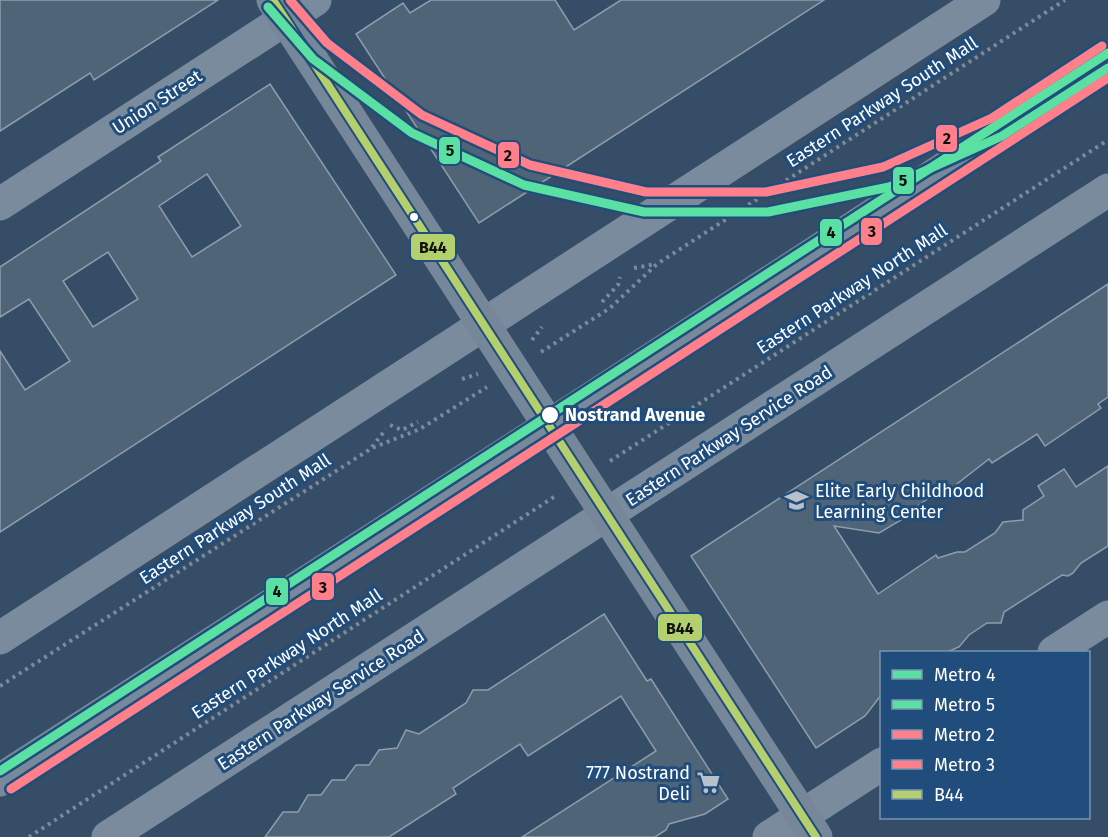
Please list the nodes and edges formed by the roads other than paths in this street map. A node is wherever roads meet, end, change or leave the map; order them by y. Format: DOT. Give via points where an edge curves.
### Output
graph roads {
  1 [pos="315,0"];
  2 [pos="984,0"];
  3 [pos="279,10"];
  4 [pos="1108,62"];
  5 [pos="1108,190"];
  6 [pos="0,204"];
  7 [pos="483,324"];
  8 [pos="550,425"];
  9 [pos="607,515"];
  10 [pos="1108,617"];
  11 [pos="0,638"];
  12 [pos="1056,651"];
  13 [pos="880,766"];
  14 [pos="0,780"];
  15 [pos="809,826"];
  16 [pos="108,837"];
  17 [pos="769,837"];
  1 -- 3 [label="street, Union Street"];
  2 -- 7 [label="street"];
  3 -- 6 [label="street, Union Street"];
  3 -- 7 [label="main road"];
  4 -- 8 [label="main road"];
  5 -- 9 [label="street, Eastern Parkway Service Road"];
  7 -- 8 [label="main road"];
  7 -- 11 [label="street"];
  8 -- 9 [label="main road"];
  8 -- 14 [label="main road"];
  9 -- 15 [label="main road"];
  9 -- 16 [label="street, Eastern Parkway Service Road"];
  10 -- 12 [label="street"];
  13 -- 15 [label="street"];
  15 -- 17 [label="street"];
}
